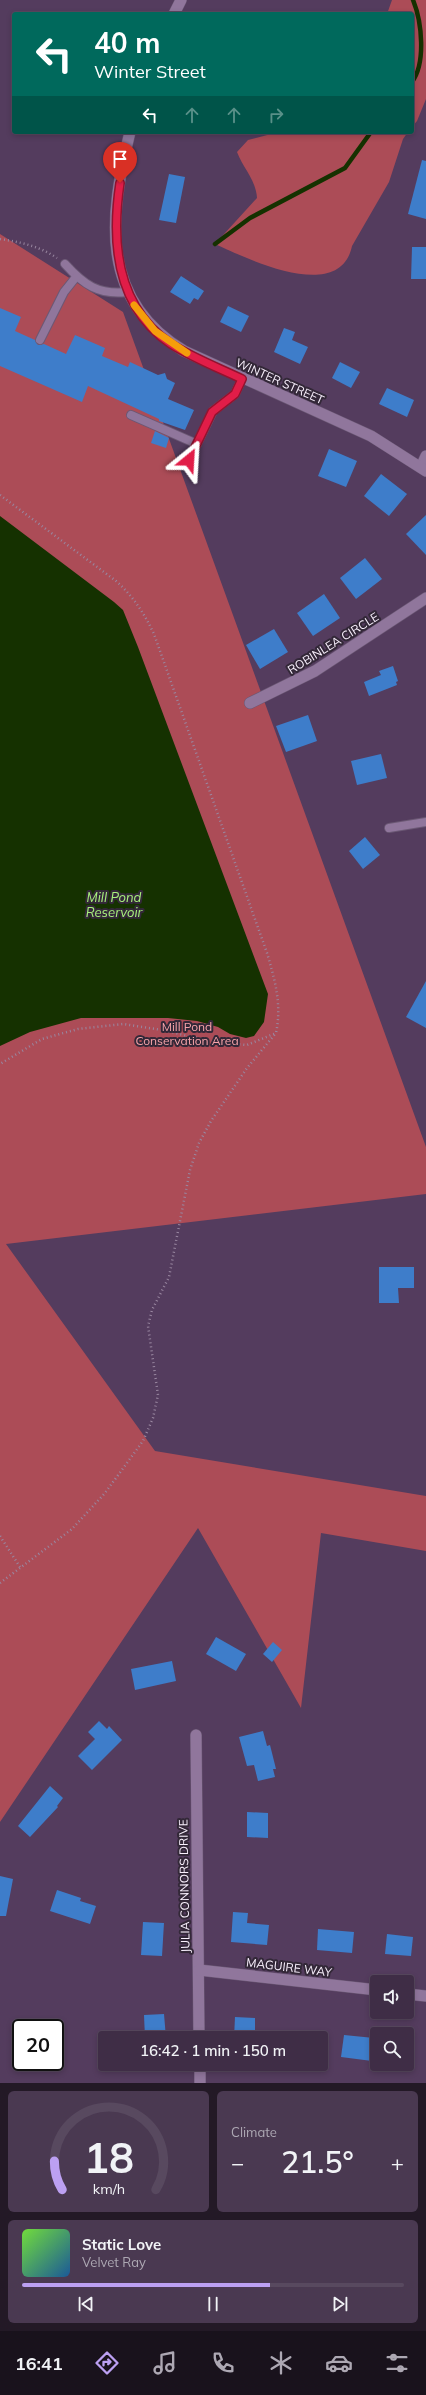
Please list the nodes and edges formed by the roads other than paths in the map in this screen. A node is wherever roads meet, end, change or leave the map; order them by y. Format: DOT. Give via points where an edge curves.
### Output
graph roads {
  1 [pos="181,0"];
  2 [pos="175,12"];
  3 [pos="130,134"];
  4 [pos="65,264"];
  5 [pos="76,277"];
  6 [pos="127,292"];
  7 [pos="40,340"];
  8 [pos="242,379"];
  9 [pos="131,415"];
  10 [pos="197,444"];
  11 [pos="426,456"];
  12 [pos="189,460"];
  13 [pos="423,469"];
  14 [pos="426,598"];
  15 [pos="250,703"];
  16 [pos="426,822"];
  17 [pos="390,828"];
  18 [pos="196,1734"];
  19 [pos="199,1970"];
  20 [pos="370,1989"];
  21 [pos="414,1995"];
  22 [pos="426,1996"];
  23 [pos="199,2031"];
  24 [pos="200,2071"];
  25 [pos="200,2083"];
  1 -- 2 [label="street"];
  3 -- 6 [label="street, WINTER STREET" via="115,228 118,261"];
  4 -- 5 [label="lane"];
  5 -- 6 [label="lane" via="103,292"];
  5 -- 7 [label="lane" via="64,292"];
  6 -- 8 [label="street, WINTER STREET" via="133,304 155,331 171,344"];
  8 -- 10 [label="lane" via="235,394 213,411"];
  8 -- 13 [label="street, WINTER STREET" via="371,436"];
  9 -- 10 [label="lane"];
  10 -- 12 [label="lane"];
  11 -- 13 [label="street"];
  14 -- 15 [label="street, ROBINLEA CIRCLE" via="315,671"];
  16 -- 17 [label="lane"];
  18 -- 19 [label="street, JULIA CONNORS DRIVE"];
  19 -- 20 [label="street, MAGUIRE WAY"];
  19 -- 23 [label="street, JULIA CONNORS DRIVE"];
  21 -- 22 [label="street"];
  24 -- 25 [label="street"];
}
